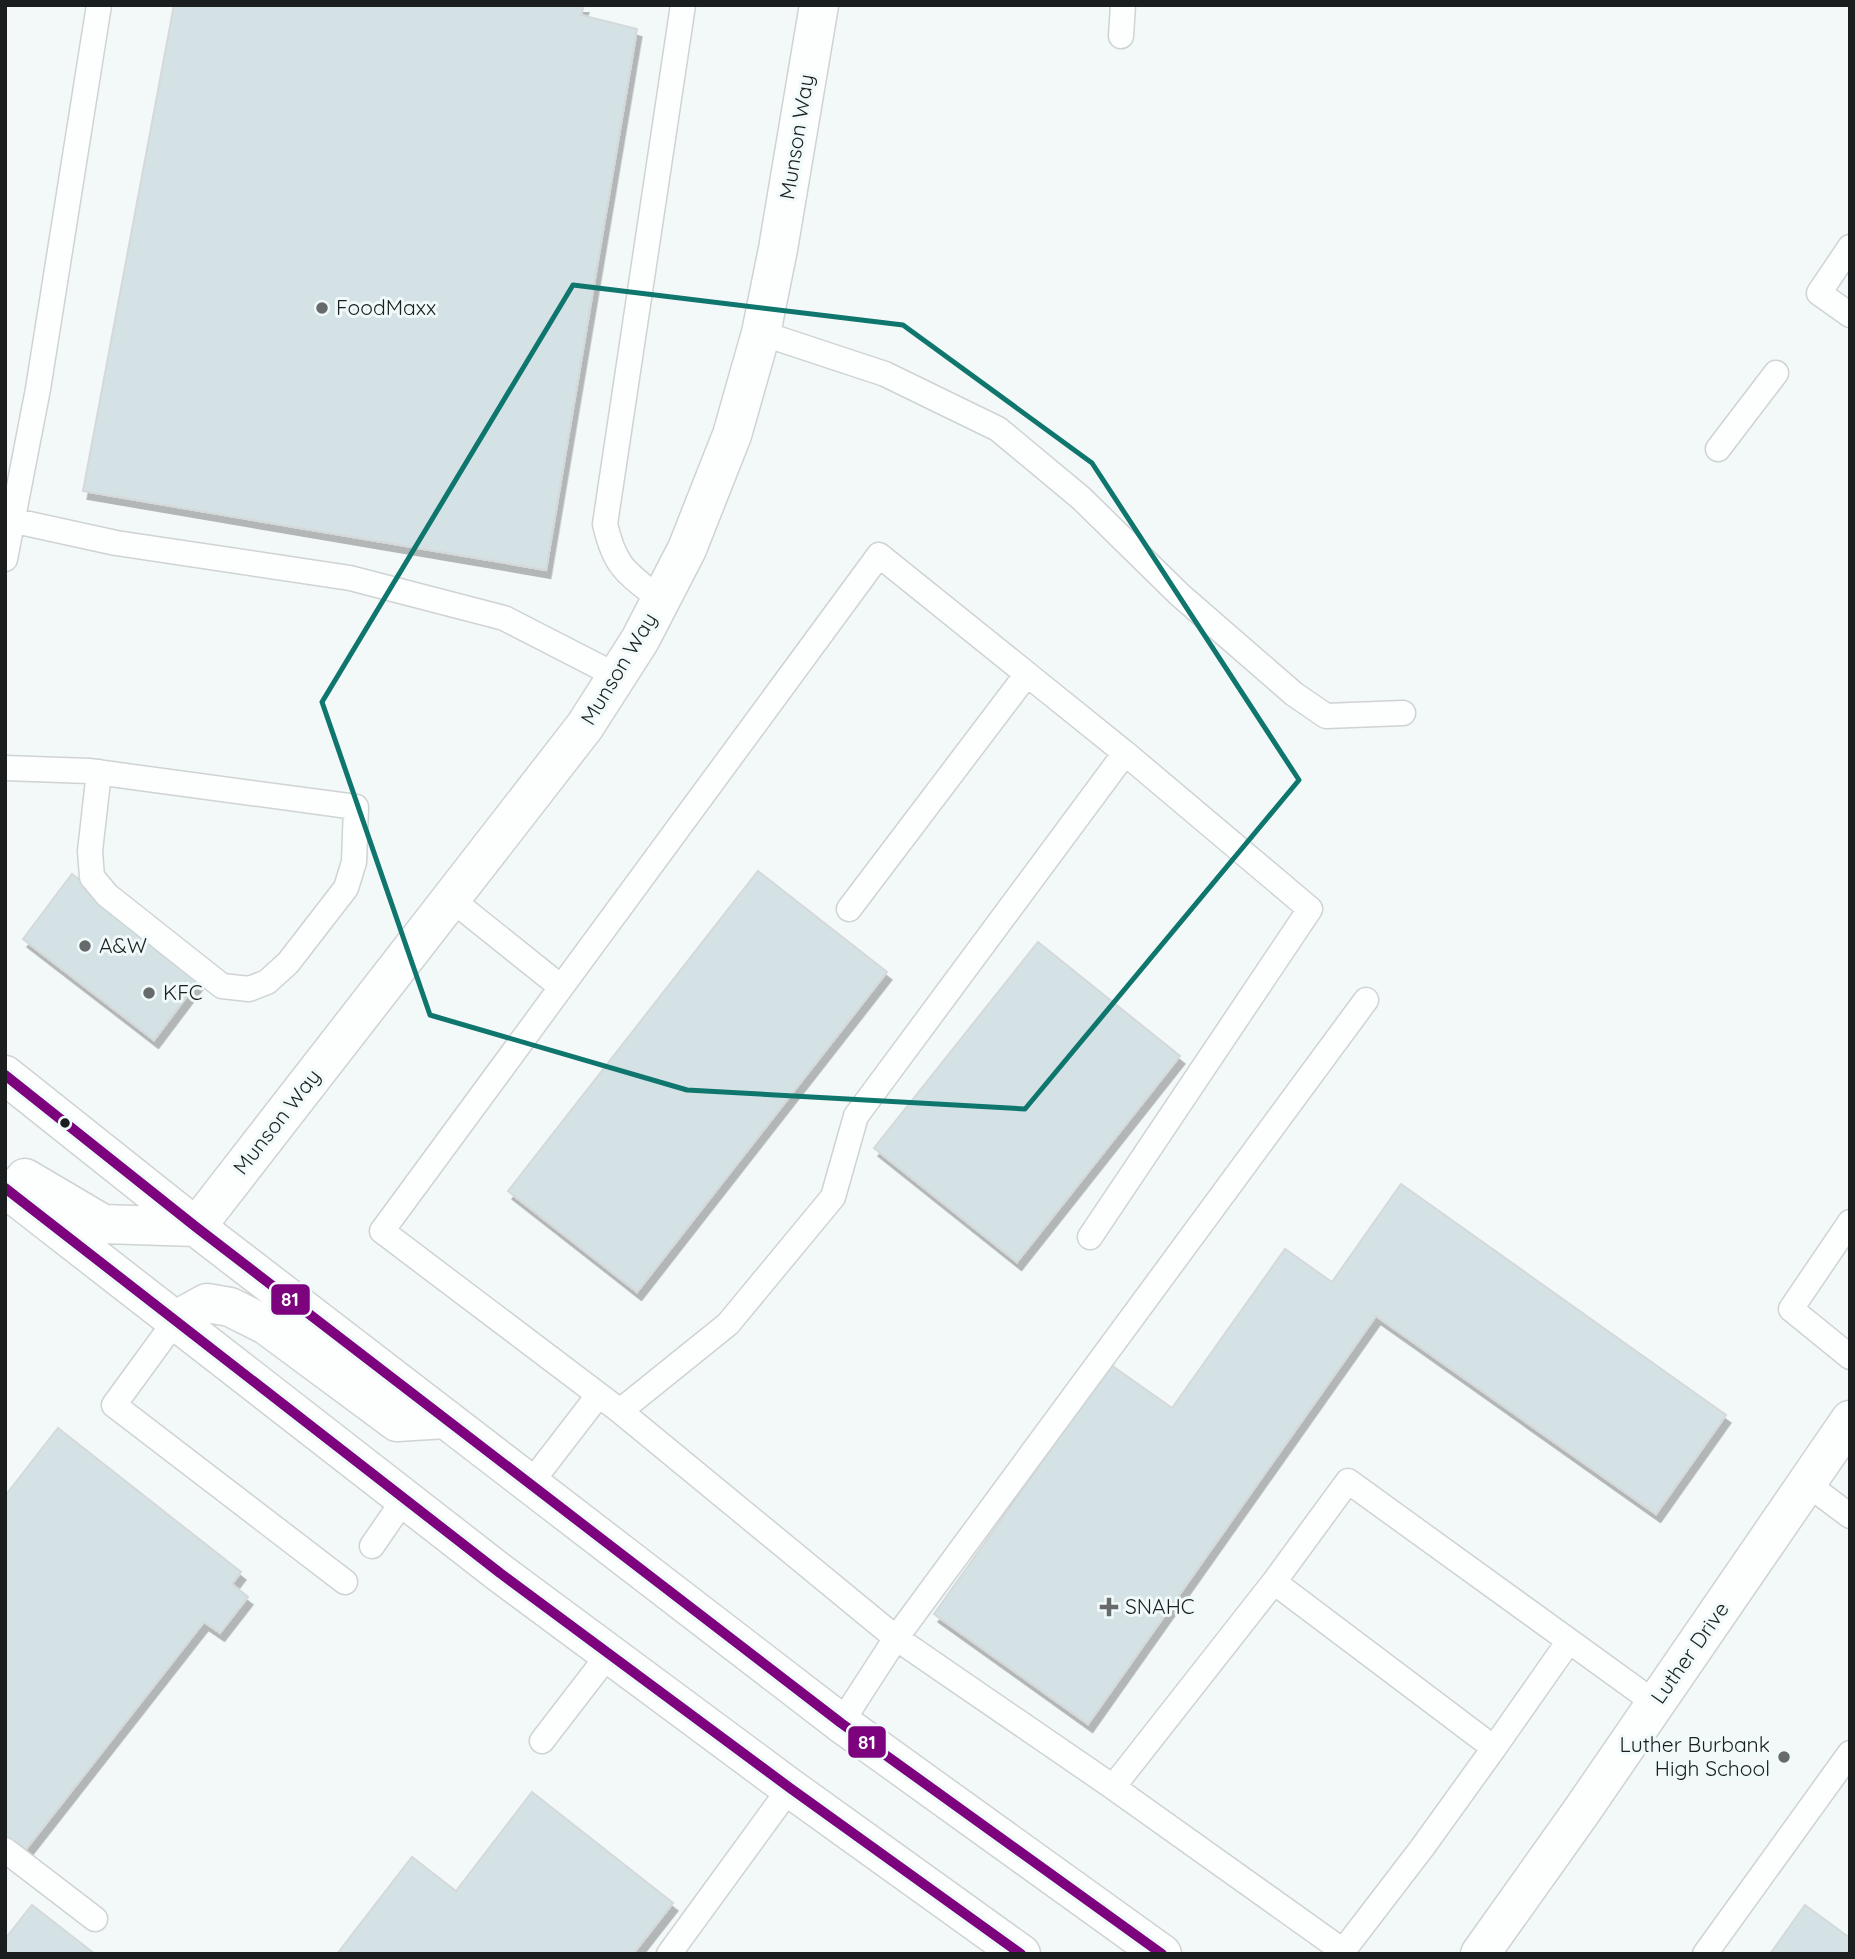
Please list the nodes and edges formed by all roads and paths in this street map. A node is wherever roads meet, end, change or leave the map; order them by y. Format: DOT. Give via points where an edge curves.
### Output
graph roads {
  1 [pos="99,5"];
  2 [pos="683,5"];
  3 [pos="818,5"];
  4 [pos="1124,5"];
  5 [pos="1121,36"];
  6 [pos="1850,247"];
  7 [pos="1850,314"];
  8 [pos="761,333"];
  9 [pos="1776,373"];
  10 [pos="1718,449"];
  11 [pos="11,520"];
  12 [pos="5,559"];
  13 [pos="660,600"];
  14 [pos="1027,674"];
  15 [pos="617,676"];
  16 [pos="1403,713"];
  17 [pos="1125,753"];
  18 [pos="5,768"];
  19 [pos="99,772"];
  20 [pos="451,899"];
  21 [pos="849,909"];
  22 [pos="561,988"];
  23 [pos="1366,1000"];
  24 [pos="5,1075"];
  25 [pos="5,1166"];
  26 [pos="5,1188"];
  27 [pos="1850,1222"];
  28 [pos="196,1227"];
  29 [pos="1090,1237"];
  30 [pos="176,1320"];
  31 [pos="1850,1357"];
  32 [pos="597,1397"];
  33 [pos="620,1411"];
  34 [pos="446,1419"];
  35 [pos="1850,1420"];
  36 [pos="1806,1483"];
  37 [pos="530,1484"];
  38 [pos="405,1498"];
  39 [pos="1850,1516"];
  40 [pos="372,1546"];
  41 [pos="345,1582"];
  42 [pos="1273,1582"];
  43 [pos="896,1638"];
  44 [pos="1569,1641"];
  45 [pos="609,1654"];
  46 [pos="1656,1703"];
  47 [pos="841,1723"];
  48 [pos="542,1741"];
  49 [pos="1493,1748"];
  50 [pos="1850,1753"];
  51 [pos="1112,1787"];
  52 [pos="790,1788"];
  53 [pos="5,1850"];
  54 [pos="94,1919"];
  55 [pos="1486,1952"];
  56 [pos="670,1954"];
  57 [pos="1021,1954"];
  58 [pos="1162,1954"];
  59 [pos="1705,1954"];
  1 -- 11 [label="lane" via="38,389"];
  2 -- 13 [label="lane" via="605,524 622,569"];
  3 -- 8 [label="main road, Munson Way"];
  4 -- 5 [label="lane"];
  6 -- 7 [label="lane" via="1819,293"];
  8 -- 13 [label="main road, Munson Way" via="732,435 687,549"];
  8 -- 16 [label="lane" via="885,374 998,429 1082,498 1180,595 1325,716"];
  9 -- 10 [label="lane"];
  11 -- 12 [label="lane"];
  11 -- 15 [label="lane" via="116,543 350,578 504,618"];
  13 -- 15 [label="main road, Munson Way"];
  14 -- 17 [label="lane"];
  14 -- 21 [label="lane"];
  14 -- 22 [label="lane" via="880,555"];
  15 -- 20 [label="main road, Munson Way" via="585,726"];
  17 -- 29 [label="lane" via="1310,909"];
  17 -- 33 [label="lane" via="856,1116 833,1197 728,1324"];
  18 -- 19 [label="lane"];
  19 -- 19 [label="lane" via="356,807 354,862 346,888 288,963 267,982 249,989 222,986 107,895 92,877 90,851"];
  20 -- 22 [label="lane"];
  20 -- 28 [label="main road, Munson Way"];
  22 -- 32 [label="lane" via="382,1231"];
  23 -- 43 [label="lane"];
  24 -- 28 [label="main road"];
  25 -- 28 [label="main road" via="103,1224"];
  26 -- 30 [label="main road"];
  27 -- 31 [label="lane" via="1791,1310"];
  28 -- 34 [label="main road"];
  30 -- 34 [label="main road" via="207,1303 230,1307 266,1325 397,1422"];
  30 -- 38 [label="main road"];
  30 -- 41 [label="lane" via="114,1405"];
  32 -- 33 [label="lane"];
  32 -- 37 [label="lane"];
  33 -- 43 [label="lane"];
  34 -- 37 [label="main road"];
  35 -- 36 [label="main road, Luther Drive"];
  36 -- 39 [label="lane"];
  36 -- 46 [label="main road, Luther Drive"];
  37 -- 47 [label="main road"];
  38 -- 40 [label="lane"];
  38 -- 45 [label="main road"];
  42 -- 44 [label="lane" via="1348,1481"];
  42 -- 49 [label="lane"];
  42 -- 51 [label="lane"];
  43 -- 47 [label="lane"];
  43 -- 51 [label="lane"];
  44 -- 46 [label="lane"];
  44 -- 49 [label="lane"];
  45 -- 48 [label="lane"];
  45 -- 52 [label="main road"];
  46 -- 55 [label="main road, Luther Drive"];
  47 -- 58 [label="main road"];
  49 -- 51 [label="lane" via="1343,1951"];
  50 -- 59 [label="lane"];
  52 -- 56 [label="lane"];
  52 -- 57 [label="main road"];
  53 -- 54 [label="lane"];
}
